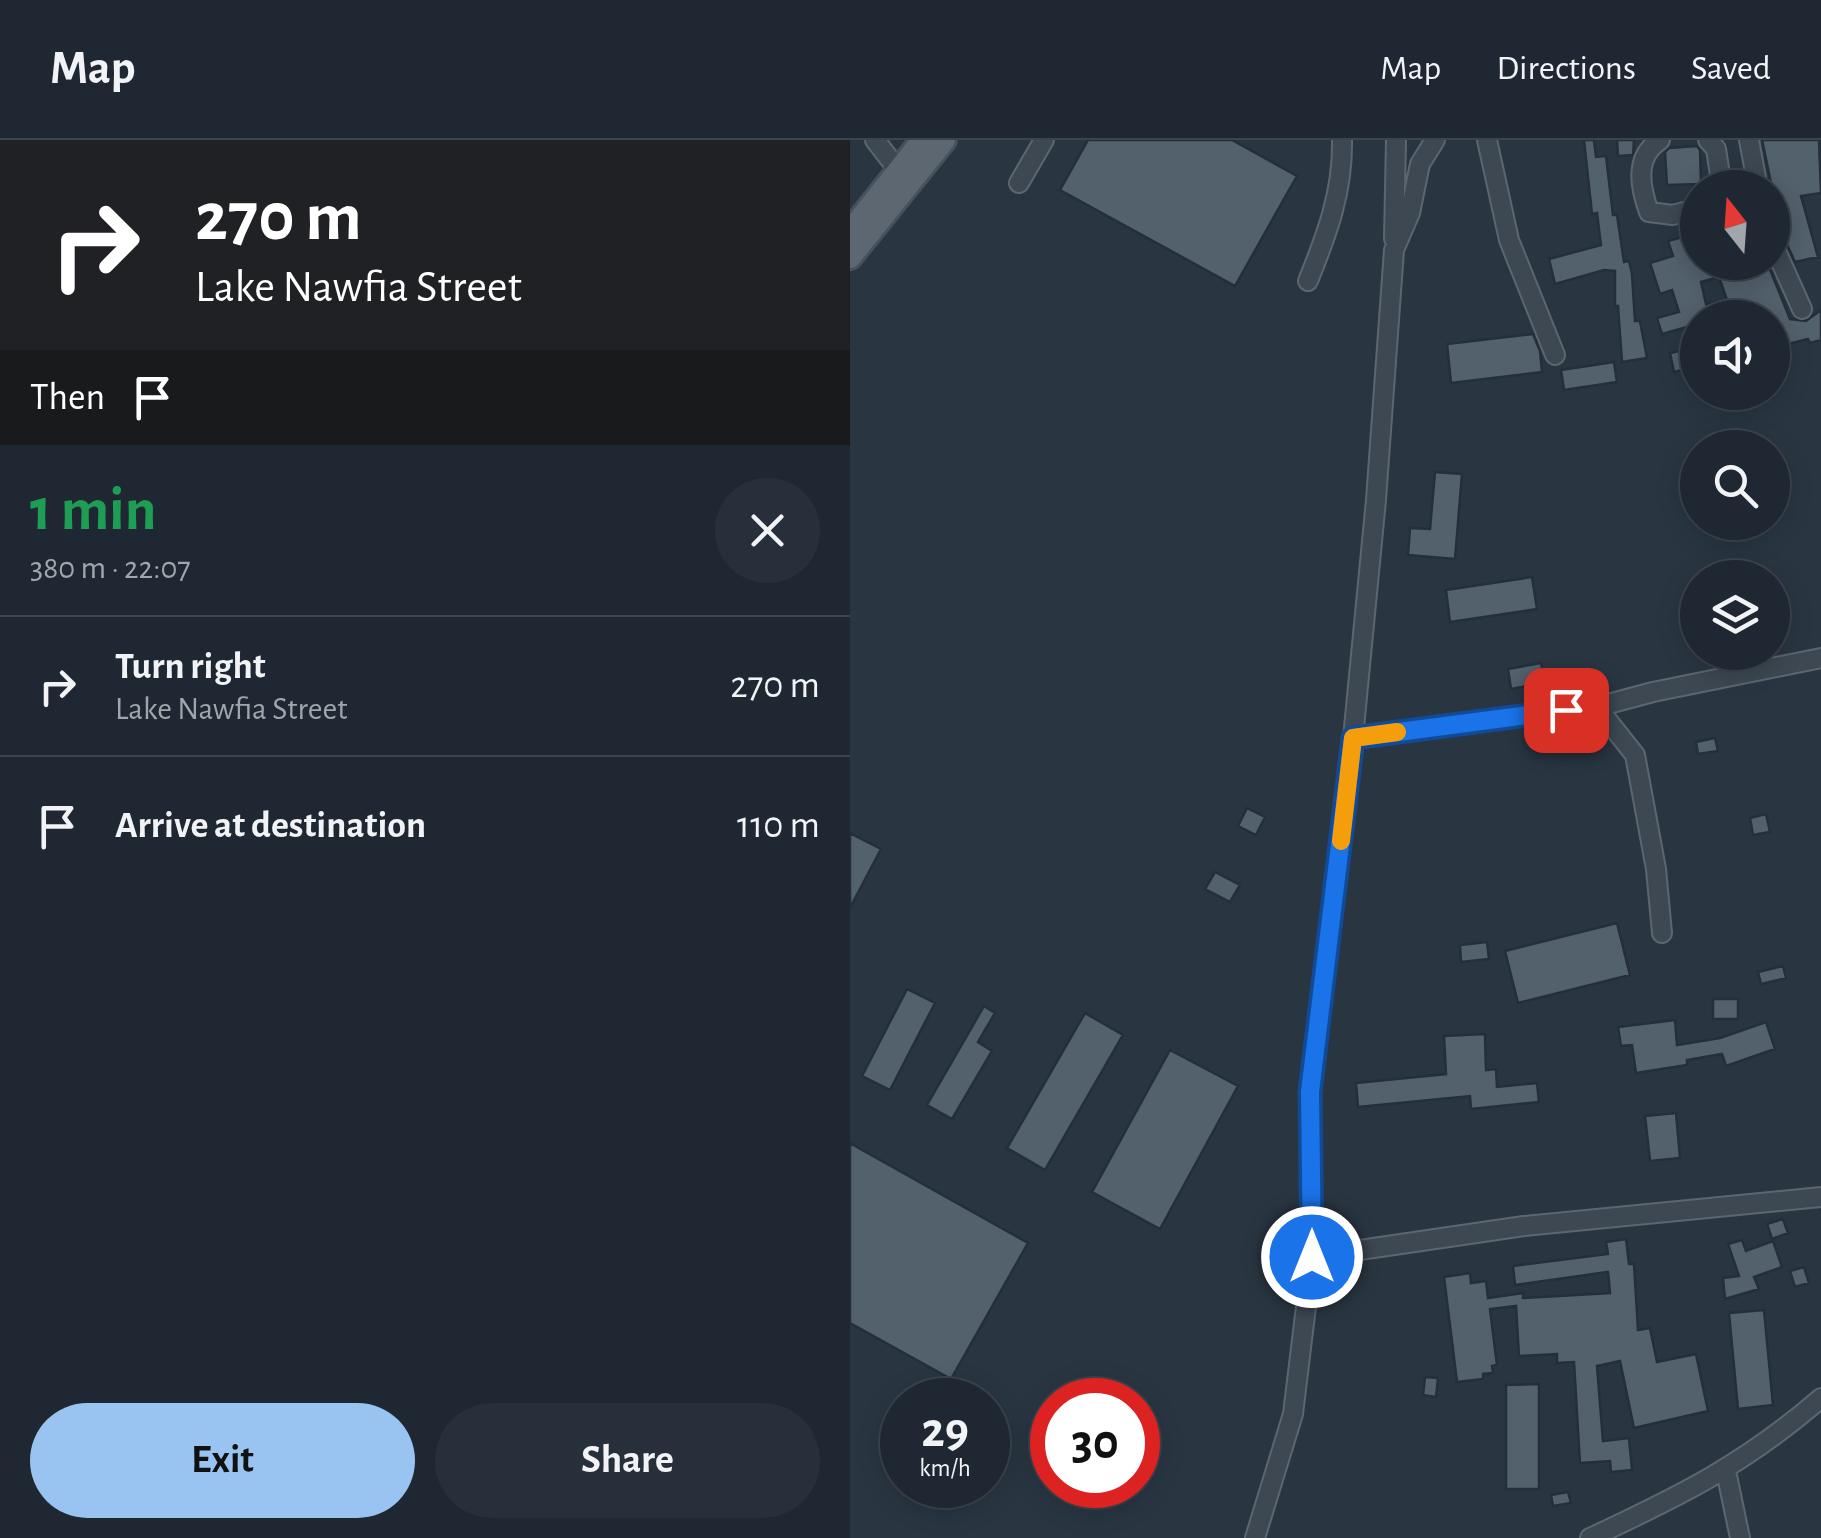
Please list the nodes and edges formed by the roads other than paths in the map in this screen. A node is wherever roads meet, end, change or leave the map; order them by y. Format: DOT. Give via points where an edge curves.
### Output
graph roads {
  1 [pos="876,140"];
  2 [pos="1044,140"];
  3 [pos="1342,140"];
  4 [pos="1396,140"];
  5 [pos="1435,140"];
  6 [pos="1487,140"];
  7 [pos="1660,140"];
  8 [pos="1708,140"];
  9 [pos="1749,140"];
  10 [pos="934,142"];
  11 [pos="1719,170"];
  12 [pos="1755,170"];
  13 [pos="903,177"];
  14 [pos="1019,184"];
  15 [pos="1680,213"];
  16 [pos="850,232"];
  17 [pos="1394,250"];
  18 [pos="850,257"];
  19 [pos="1789,280"];
  20 [pos="1308,281"];
  21 [pos="1802,309"];
  22 [pos="1555,355"];
  23 [pos="1821,658"];
  24 [pos="1596,707"];
  25 [pos="1353,738"];
  26 [pos="1662,933"];
  27 [pos="1821,1197"];
  28 [pos="1312,1257"];
  29 [pos="1821,1398"];
  30 [pos="1726,1471"];
  31 [pos="1255,1538"];
  32 [pos="1590,1538"];
  33 [pos="1740,1538"];
  1 -- 13 [label="street"];
  2 -- 14 [label="street"];
  3 -- 20 [label="street" via="1334,217"];
  4 -- 17 [label="street"];
  5 -- 17 [label="street" via="1420,164"];
  6 -- 22 [label="street" via="1509,240"];
  7 -- 15 [label="street" via="1651,146 1638,182 1650,212"];
  8 -- 11 [label="street"];
  9 -- 12 [label="street"];
  10 -- 13 [label="main road"];
  13 -- 16 [label="main road"];
  13 -- 18 [label="main road"];
  17 -- 25 [label="street"];
  19 -- 21 [label="street"];
  23 -- 24 [label="street"];
  24 -- 25 [label="street"];
  24 -- 26 [label="street" via="1635,755"];
  25 -- 28 [label="street" via="1310,1092"];
  27 -- 28 [label="street" via="1524,1226"];
  28 -- 31 [label="street" via="1292,1414"];
  29 -- 30 [label="street"];
  30 -- 32 [label="street"];
  30 -- 33 [label="street"];
}
